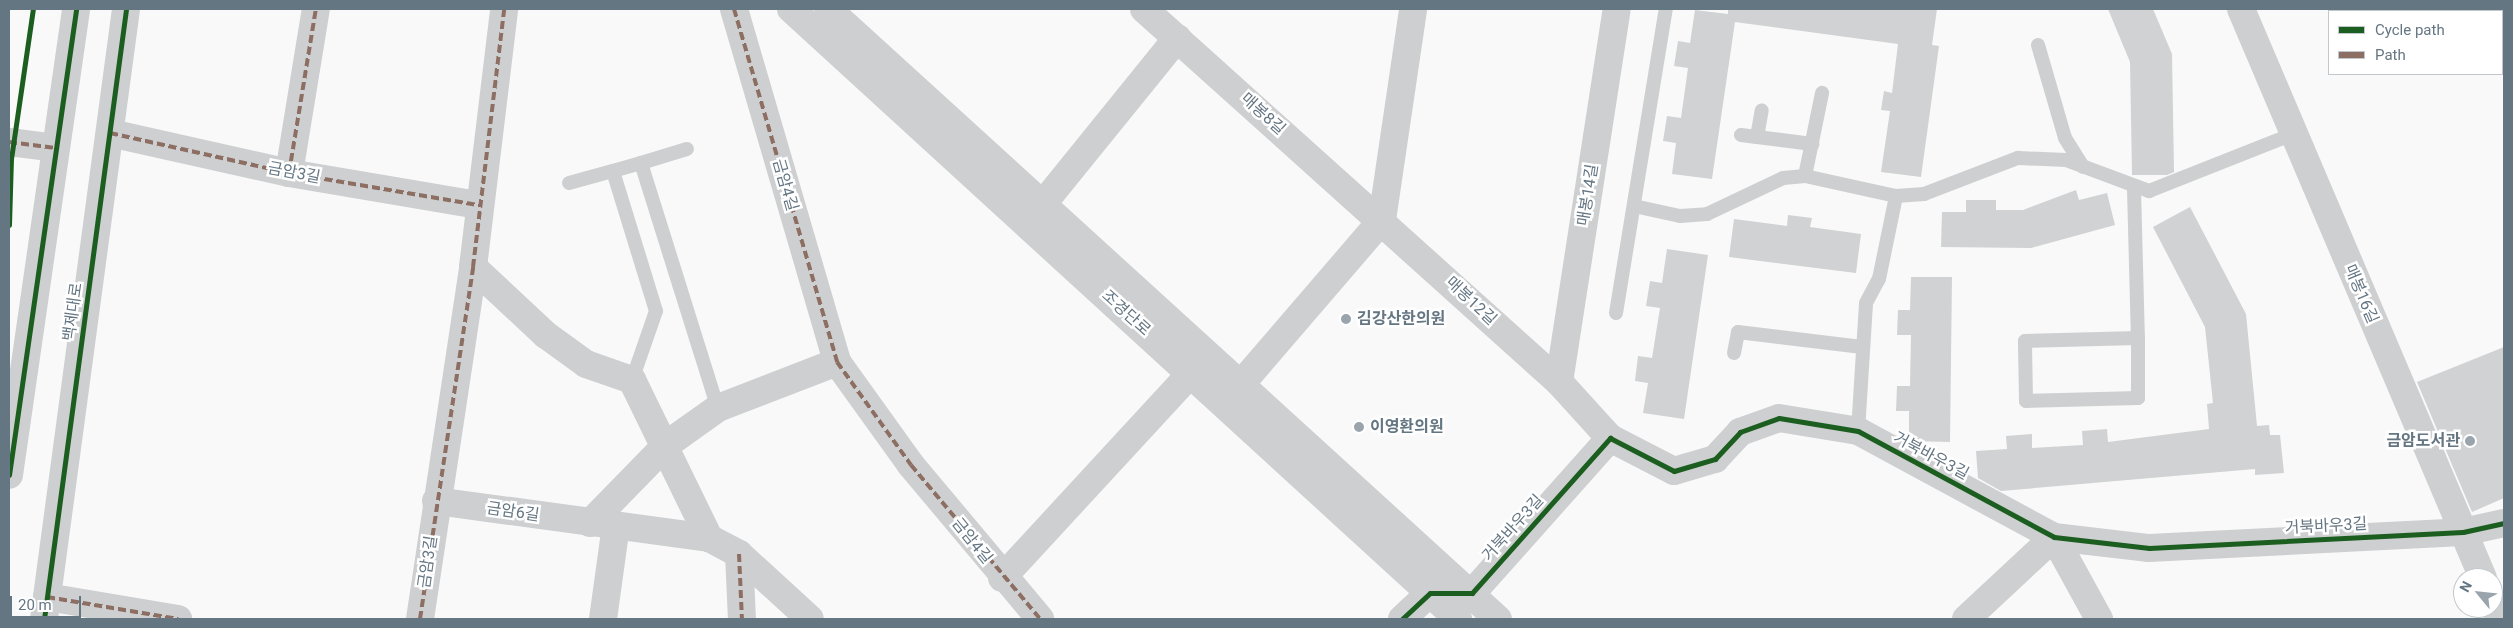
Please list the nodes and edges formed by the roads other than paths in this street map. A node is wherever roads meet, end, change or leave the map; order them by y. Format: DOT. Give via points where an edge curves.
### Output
graph roads {
  1 [pos="76,9"];
  2 [pos="126,9"];
  3 [pos="316,9"];
  4 [pos="504,9"];
  5 [pos="734,9"];
  6 [pos="790,9"];
  7 [pos="828,9"];
  8 [pos="1144,9"];
  9 [pos="1413,9"];
  10 [pos="1617,9"];
  11 [pos="1666,9"];
  12 [pos="2241,9"];
  13 [pos="1177,38"];
  14 [pos="2038,45"];
  15 [pos="1822,93"];
  16 [pos="1762,110"];
  17 [pos="110,133"];
  18 [pos="2293,134"];
  19 [pos="1741,135"];
  20 [pos="1757,137"];
  21 [pos="9,142"];
  22 [pos="1812,144"];
  23 [pos="56,148"];
  24 [pos="687,149"];
  25 [pos="641,163"];
  26 [pos="2083,167"];
  27 [pos="613,171"];
  28 [pos="289,172"];
  29 [pos="1806,176"];
  30 [pos="569,183"];
  31 [pos="2134,189"];
  32 [pos="1896,196"];
  33 [pos="480,205"];
  34 [pos="1042,205"];
  35 [pos="1634,206"];
  36 [pos="1382,220"];
  37 [pos="473,267"];
  38 [pos="1616,313"];
  39 [pos="2138,338"];
  40 [pos="1862,347"];
  41 [pos="1734,353"];
  42 [pos="837,362"];
  43 [pos="1192,372"];
  44 [pos="632,380"];
  45 [pos="1559,382"];
  46 [pos="1242,384"];
  47 [pos="718,408"];
  48 [pos="1858,431"];
  49 [pos="1610,438"];
  50 [pos="666,445"];
  51 [pos="9,475"];
  52 [pos="436,501"];
  53 [pos="590,523"];
  54 [pos="2504,523"];
  55 [pos="616,525"];
  56 [pos="2463,532"];
  57 [pos="2054,537"];
  58 [pos="709,538"];
  59 [pos="739,554"];
  60 [pos="2479,568"];
  61 [pos="1002,578"];
  62 [pos="1430,593"];
  63 [pos="1472,593"];
  64 [pos="46,608"];
  65 [pos="178,619"];
  66 [pos="420,619"];
  67 [pos="603,619"];
  68 [pos="742,619"];
  69 [pos="810,619"];
  70 [pos="1040,619"];
  71 [pos="1402,619"];
  72 [pos="1458,619"];
  73 [pos="1498,619"];
  74 [pos="1966,619"];
  75 [pos="2100,619"];
  1 -- 23 [label="street"];
  2 -- 17 [label="street, 백제대로"];
  3 -- 28 [label="street"];
  4 -- 33 [label="street, 금암3길"];
  5 -- 42 [label="street, 금암4길"];
  6 -- 43 [label="street, 조경단로"];
  7 -- 34 [label="street, 조경단로"];
  8 -- 13 [label="street, 매봉8길"];
  9 -- 36 [label="street"];
  10 -- 45 [label="street, 매봉14길"];
  11 -- 35 [label="lane" via="1659,30"];
  12 -- 18 [label="street, 매봉16길"];
  13 -- 34 [label="street"];
  13 -- 36 [label="street, 매봉8길"];
  14 -- 26 [label="lane" via="2066,138"];
  15 -- 22 [label="lane"];
  16 -- 20 [label="lane"];
  17 -- 28 [label="street, 금암3길"];
  17 -- 64 [label="street, 백제대로"];
  18 -- 31 [label="lane" via="2167,187"];
  18 -- 56 [label="street, 매봉16길"];
  19 -- 20 [label="lane"];
  20 -- 22 [label="lane"];
  21 -- 23 [label="street"];
  22 -- 29 [label="lane"];
  23 -- 51 [label="street"];
  24 -- 25 [label="lane"];
  25 -- 27 [label="lane"];
  25 -- 47 [label="lane"];
  26 -- 31 [label="lane"];
  26 -- 32 [label="lane" via="2066,160 2018,158 1933,192"];
  27 -- 30 [label="lane"];
  27 -- 44 [label="lane" via="656,310"];
  28 -- 33 [label="street, 금암3길"];
  29 -- 32 [label="lane"];
  29 -- 35 [label="lane" via="1783,178 1707,214 1680,216"];
  31 -- 39 [label="lane"];
  32 -- 40 [label="lane" via="1882,271 1866,304"];
  33 -- 37 [label="street, 금암3길"];
  34 -- 46 [label="street, 조경단로"];
  35 -- 38 [label="lane"];
  36 -- 45 [label="street, 매봉12길"];
  36 -- 46 [label="street"];
  37 -- 44 [label="street" via="546,336 586,364"];
  37 -- 52 [label="street, 금암3길"];
  39 -- 39 [label="lane" via="2138,398 2026,401 2025,341"];
  40 -- 41 [label="lane" via="1738,332"];
  40 -- 48 [label="lane"];
  42 -- 47 [label="street"];
  42 -- 61 [label="street, 금암4길" via="911,465"];
  43 -- 61 [label="street"];
  43 -- 62 [label="street, 조경단로"];
  44 -- 50 [label="street"];
  45 -- 49 [label="street, 매봉12길"];
  46 -- 63 [label="street, 조경단로"];
  47 -- 50 [label="street"];
  48 -- 49 [label="street, 거북바우3길" via="1779,418 1740,432 1715,459 1674,471"];
  48 -- 57 [label="street, 거북바우3길"];
  49 -- 63 [label="street, 거북바우3길"];
  50 -- 53 [label="street"];
  50 -- 58 [label="street"];
  52 -- 53 [label="street, 금암6길"];
  52 -- 66 [label="street, 금암3길"];
  53 -- 55 [label="street, 금암6길"];
  54 -- 56 [label="street, 거북바우3길"];
  55 -- 58 [label="street, 금암6길"];
  55 -- 67 [label="street"];
  56 -- 57 [label="street, 거북바우3길" via="2149,548"];
  56 -- 60 [label="street, 매봉16길"];
  57 -- 74 [label="street"];
  57 -- 75 [label="street"];
  58 -- 59 [label="street, 금암6길"];
  59 -- 68 [label="street"];
  59 -- 69 [label="street, 금암6길"];
  61 -- 70 [label="street, 금암4길"];
  62 -- 63 [label="street"];
  62 -- 71 [label="street"];
  62 -- 72 [label="street, 조경단로"];
  63 -- 73 [label="street, 조경단로"];
  64 -- 65 [label="street"];
}
